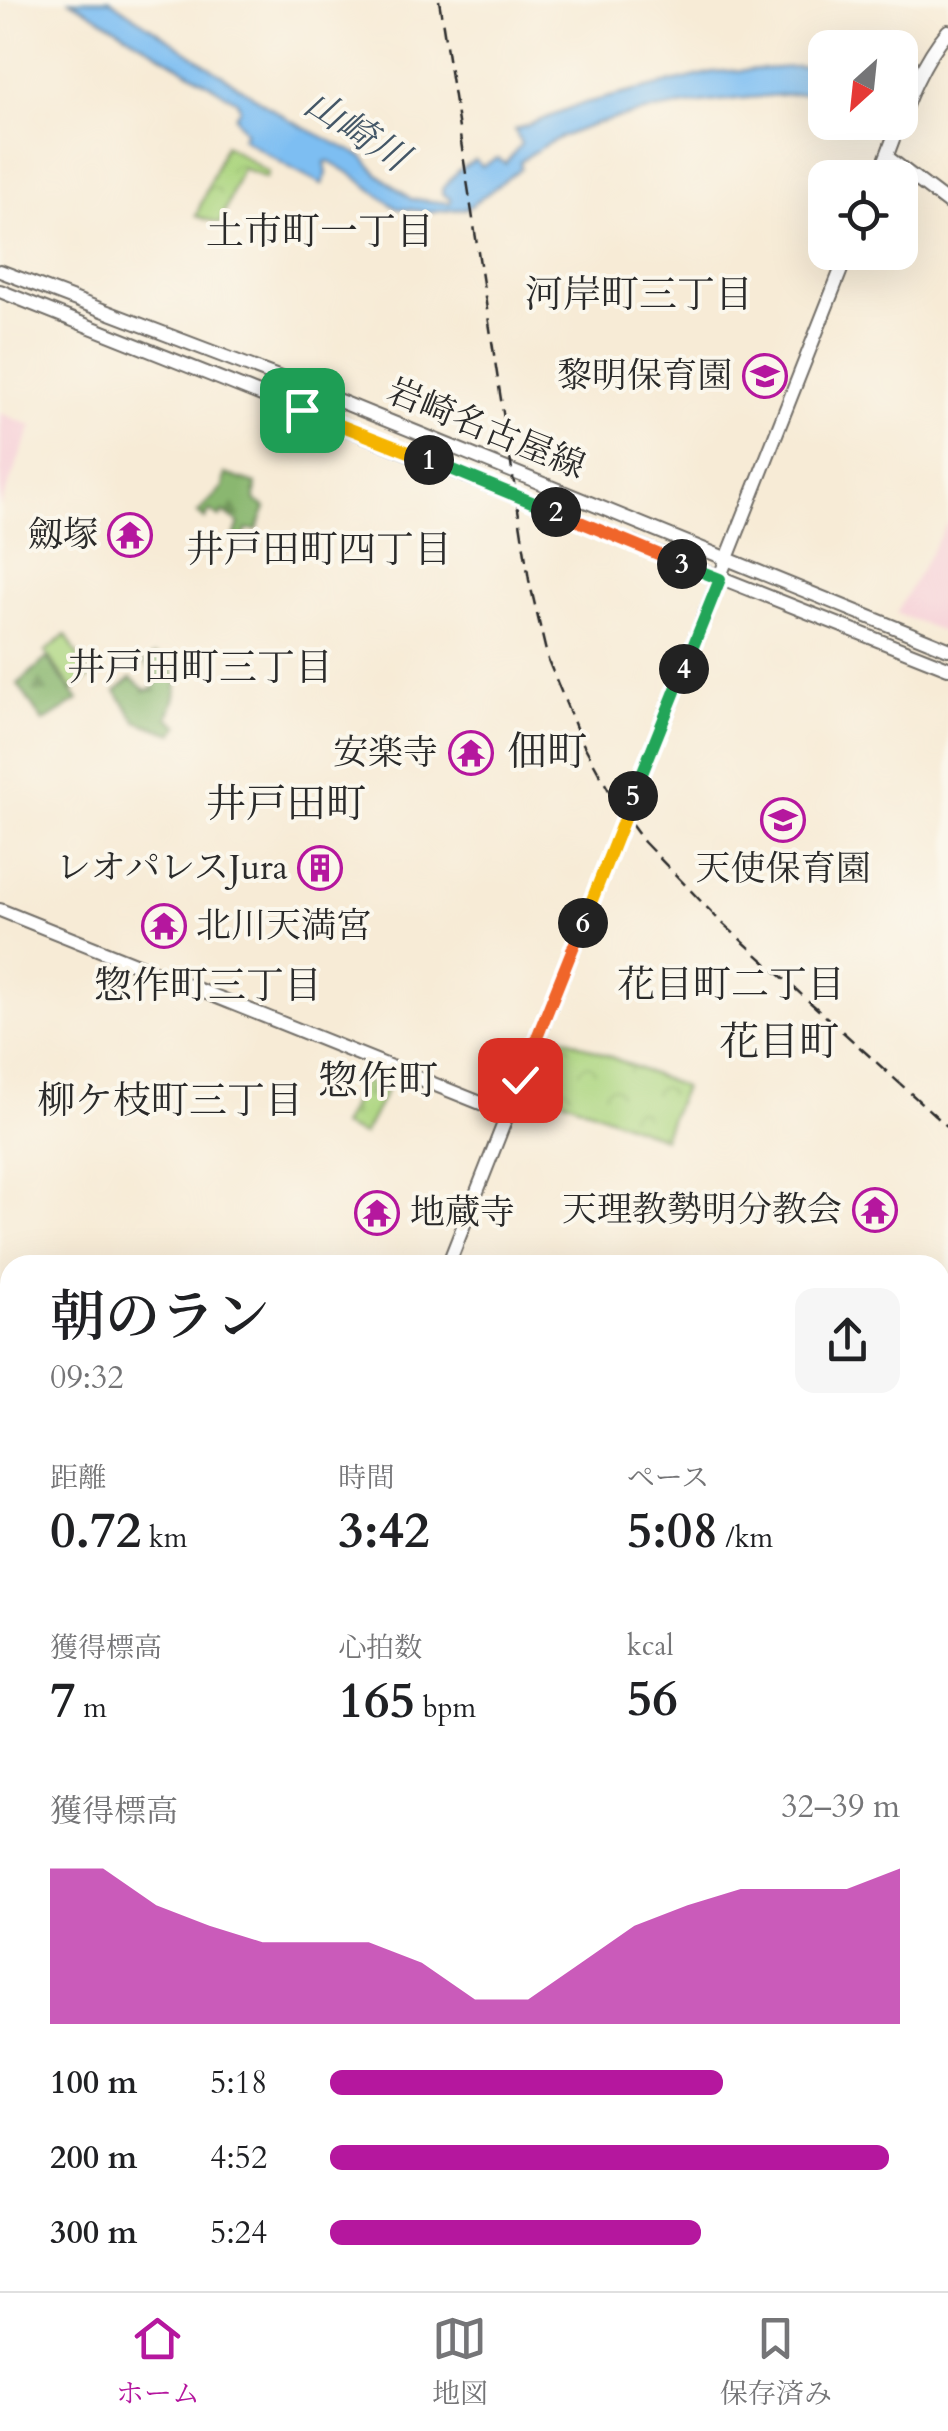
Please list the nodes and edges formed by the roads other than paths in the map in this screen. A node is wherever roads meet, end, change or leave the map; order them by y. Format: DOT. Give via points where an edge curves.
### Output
graph roads {
  1 [pos="948,31"];
  2 [pos="887,157"];
  3 [pos="886,160"];
  4 [pos="948,203"];
  5 [pos="841,270"];
  6 [pos="0,272"];
  7 [pos="0,290"];
  8 [pos="727,558"];
  9 [pos="720,579"];
  10 [pos="948,649"];
  11 [pos="948,668"];
  12 [pos="0,910"];
  13 [pos="508,1114"];
  14 [pos="452,1255"];
  1 -- 2 [label="main road"];
  2 -- 3 [label="main road"];
  2 -- 4 [label="main road"];
  5 -- 8 [label="main road"];
  6 -- 8 [label="main road, 岩崎名古屋線"];
  7 -- 9 [label="main road, 岩崎名古屋線"];
  8 -- 9 [label="main road"];
  8 -- 10 [label="main road, 岩崎名古屋線"];
  9 -- 11 [label="main road, 岩崎名古屋線"];
  9 -- 13 [label="main road"];
  12 -- 13 [label="main road"];
  13 -- 14 [label="main road"];
}
